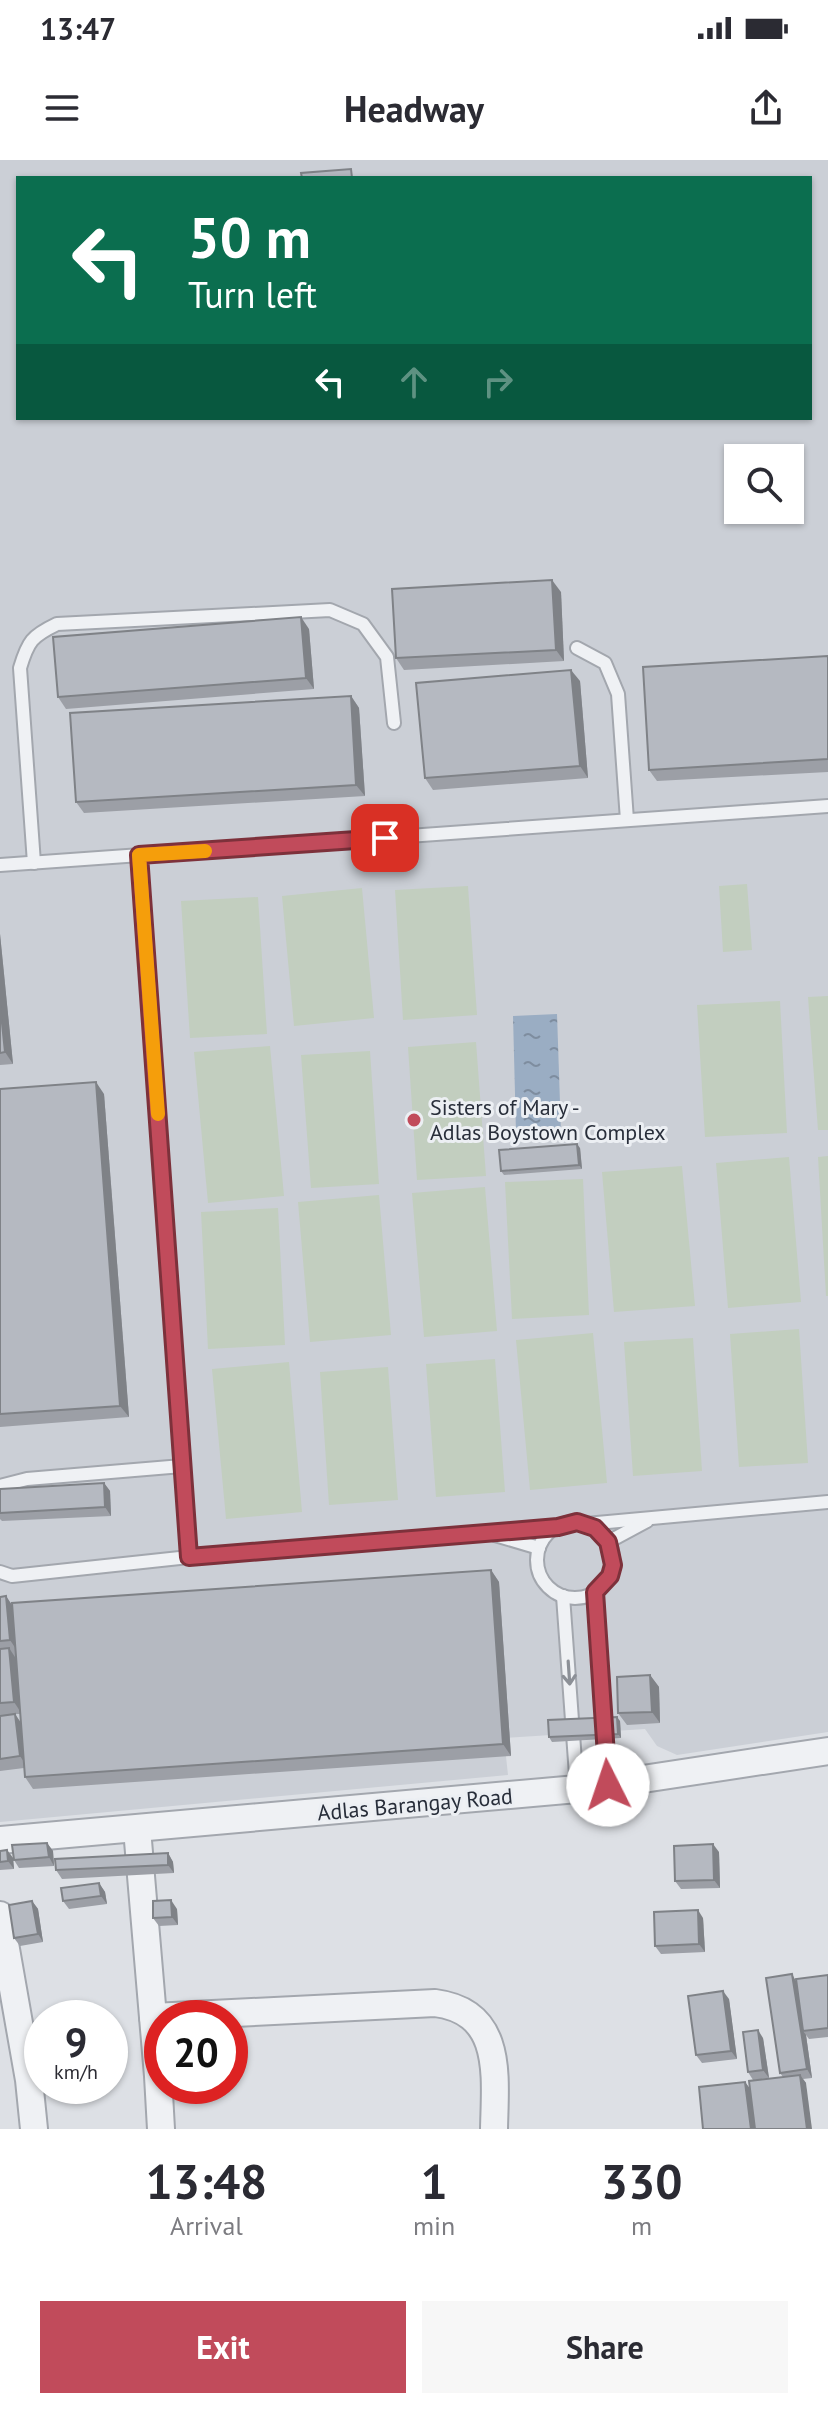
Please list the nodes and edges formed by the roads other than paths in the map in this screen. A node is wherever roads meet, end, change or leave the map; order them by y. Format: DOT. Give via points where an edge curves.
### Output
graph roads {
  1 [pos="577,648"];
  2 [pos="394,723"];
  3 [pos="828,806"];
  4 [pos="627,820"];
  5 [pos="139,855"];
  6 [pos="34,863"];
  7 [pos="0,865"];
  8 [pos="182,1466"];
  9 [pos="0,1486"];
  10 [pos="828,1502"];
  11 [pos="653,1518"];
  12 [pos="586,1524"];
  13 [pos="558,1527"];
  14 [pos="488,1533"];
  15 [pos="608,1542"];
  16 [pos="539,1548"];
  17 [pos="189,1557"];
  18 [pos="0,1572"];
  19 [pos="595,1592"];
  20 [pos="563,1596"];
  21 [pos="828,1751"];
  22 [pos="608,1785"];
  23 [pos="577,1789"];
  24 [pos="137,1829"];
  25 [pos="0,1840"];
  26 [pos="0,1915"];
  27 [pos="152,2000"];
  28 [pos="248,2012"];
  29 [pos="159,2104"];
  30 [pos="34,2129"];
  31 [pos="161,2129"];
  32 [pos="494,2129"];
  1 -- 4 [label="lane" via="605,663 618,694"];
  2 -- 6 [label="lane" via="387,657 363,624 330,610 57,624 37,633 20,668"];
  3 -- 4 [label="lane"];
  4 -- 5 [label="lane"];
  5 -- 6 [label="lane"];
  5 -- 8 [label="lane"];
  6 -- 7 [label="lane"];
  8 -- 9 [label="lane" via="27,1479"];
  8 -- 17 [label="lane"];
  10 -- 11 [label="lane"];
  11 -- 12 [label="lane"];
  11 -- 15 [label="lane"];
  12 -- 13 [label="lane"];
  12 -- 15 [label="lane"];
  13 -- 14 [label="lane"];
  13 -- 16 [label="lane"];
  14 -- 16 [label="lane"];
  14 -- 17 [label="lane"];
  15 -- 19 [label="lane" via="613,1565"];
  16 -- 20 [label="lane" via="544,1582"];
  17 -- 18 [label="lane" via="12,1576"];
  19 -- 20 [label="lane"];
  19 -- 22 [label="lane"];
  20 -- 23 [label="lane, one-way"];
  21 -- 22 [label="street, Adlas Barangay Road"];
  22 -- 23 [label="street, Adlas Barangay Road"];
  23 -- 24 [label="street, Adlas Barangay Road"];
  24 -- 25 [label="street, Adlas Barangay Road"];
  24 -- 27 [label="street"];
  26 -- 30 [label="street"];
  28 -- 32 [label="street" via="435,2003 461,2009 474,2017 489,2042 495,2071"];
  29 -- 31 [label="street"];
}
